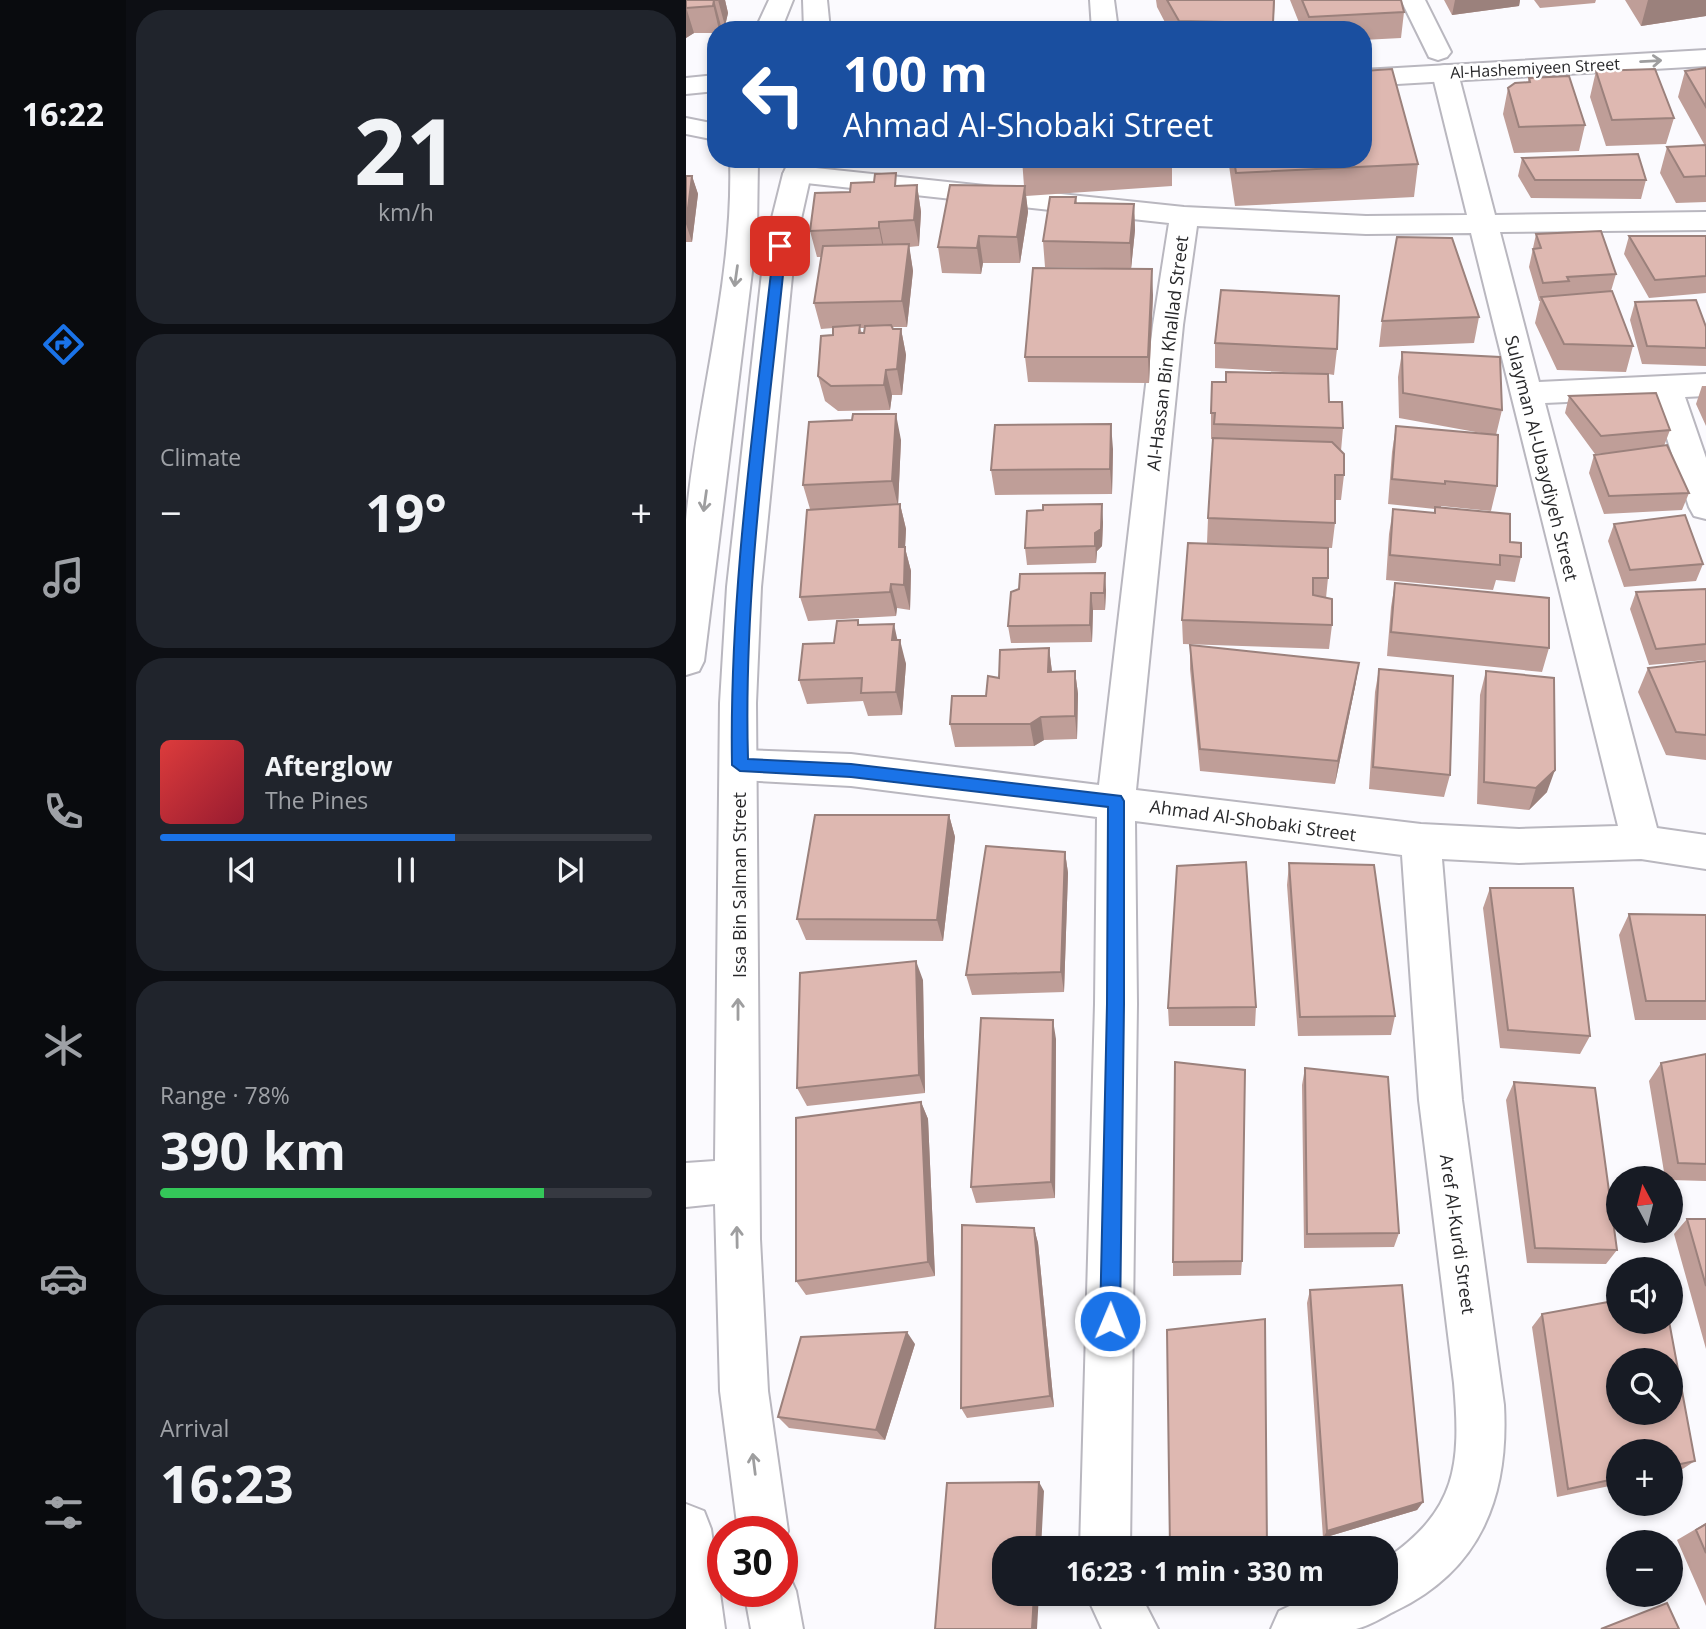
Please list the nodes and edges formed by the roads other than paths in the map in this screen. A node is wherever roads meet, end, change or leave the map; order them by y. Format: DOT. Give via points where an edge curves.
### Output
graph roads {
  1 [pos="781,0"];
  2 [pos="815,0"];
  3 [pos="1102,0"];
  4 [pos="1413,0"];
  5 [pos="772,21"];
  6 [pos="816,21"];
  7 [pos="1104,21"];
  8 [pos="1706,38"];
  9 [pos="1372,58"];
  10 [pos="1706,58"];
  11 [pos="1442,63"];
  12 [pos="1372,76"];
  13 [pos="707,84"];
  14 [pos="686,86"];
  15 [pos="686,126"];
  16 [pos="707,130"];
  17 [pos="744,168"];
  18 [pos="801,168"];
  19 [pos="809,168"];
  20 [pos="1184,216"];
  21 [pos="1706,221"];
  22 [pos="1482,224"];
  23 [pos="1706,385"];
  24 [pos="1665,387"];
  25 [pos="1525,393"];
  26 [pos="1706,507"];
  27 [pos="686,661"];
  28 [pos="740,765"];
  29 [pos="1116,801"];
  30 [pos="1421,841"];
  31 [pos="1642,842"];
  32 [pos="1706,852"];
  33 [pos="736,1181"];
  34 [pos="686,1185"];
  35 [pos="760,1516"];
  36 [pos="686,1529"];
  37 [pos="1105,1536"];
  38 [pos="1398,1582"];
  39 [pos="1119,1606"];
  40 [pos="1348,1606"];
  41 [pos="773,1607"];
  42 [pos="699,1629"];
  43 [pos="777,1629"];
  44 [pos="1132,1629"];
  45 [pos="1297,1629"];
  1 -- 5 [label="street"];
  2 -- 6 [label="street"];
  3 -- 7 [label="street"];
  4 -- 11 [label="street, Sulayman Al-Ubaydiyeh Street"];
  8 -- 11 [label="street, Al-Hashemiyeen Street"];
  9 -- 11 [label="street, Al-Hashemiyeen Street"];
  11 -- 10 [label="street, Al-Hashemiyeen Street, one-way"];
  11 -- 12 [label="street, Al-Hashemiyeen Street"];
  11 -- 22 [label="street, Sulayman Al-Ubaydiyeh Street"];
  13 -- 14 [label="street"];
  15 -- 16 [label="street"];
  17 -- 27 [label="street, one-way" via="737,268"];
  18 -- 28 [label="street, Issa Bin Salman Street" via="780,246 755,461 738,703"];
  19 -- 20 [label="street"];
  20 -- 22 [label="street, Al-Hassan Bin Khallad Street" via="1366,225"];
  20 -- 29 [label="street, Al-Hassan Bin Khallad Street"];
  21 -- 22 [label="street, Al-Hassan Bin Khallad Street"];
  22 -- 25 [label="street, Sulayman Al-Ubaydiyeh Street"];
  23 -- 24 [label="street"];
  24 -- 25 [label="street"];
  24 -- 26 [label="street"];
  25 -- 31 [label="street, Sulayman Al-Ubaydiyeh Street"];
  28 -- 29 [label="street, Ahmad Al-Shobaki Street" via="851,770"];
  33 -- 28 [label="street, Issa Bin Salman Street, one-way"];
  29 -- 30 [label="street, Ahmad Al-Shobaki Street"];
  29 -- 37 [label="street"];
  30 -- 31 [label="street, Ahmad Al-Shobaki Street" via="1519,846"];
  30 -- 38 [label="street, Aref Al-Kurdi Street" via="1443,1123 1477,1376 1481,1451 1475,1487 1458,1529 1417,1570"];
  31 -- 32 [label="street, Ahmad Al-Shobaki Street"];
  33 -- 34 [label="street"];
  35 -- 33 [label="street, Issa Bin Salman Street, one-way" via="744,1391"];
  36 -- 42 [label="street"];
  39 -- 44 [label="street"];
  40 -- 45 [label="street"];
  41 -- 43 [label="street"];
}
